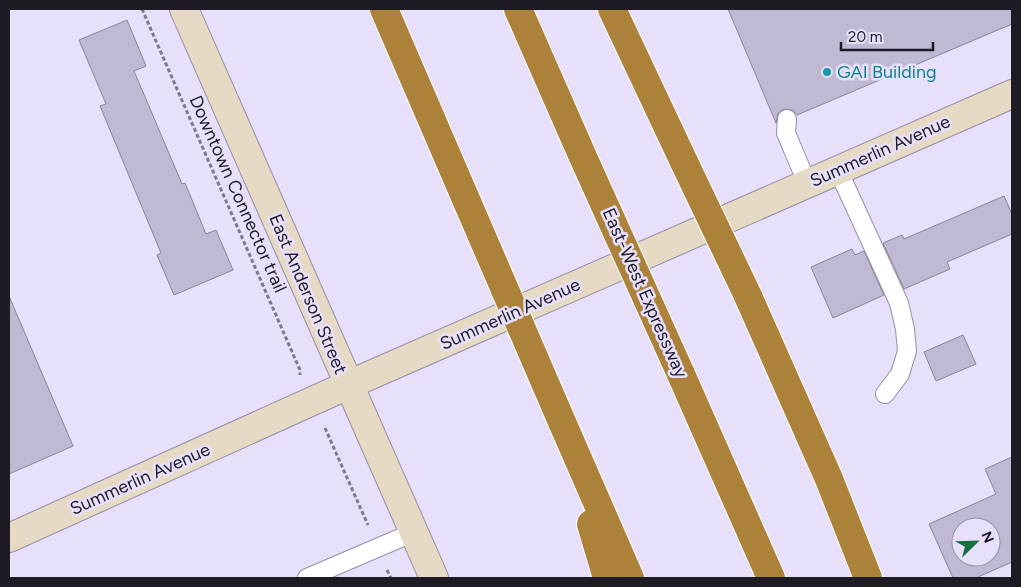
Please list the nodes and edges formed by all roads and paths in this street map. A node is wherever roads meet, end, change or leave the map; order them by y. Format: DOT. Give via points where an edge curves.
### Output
graph roads {
  1 [pos="142,9"];
  2 [pos="184,9"];
  3 [pos="384,9"];
  4 [pos="518,9"];
  5 [pos="612,9"];
  6 [pos="1012,94"];
  7 [pos="786,126"];
  8 [pos="838,170"];
  9 [pos="807,183"];
  10 [pos="300,379"];
  11 [pos="348,385"];
  12 [pos="885,394"];
  13 [pos="562,422"];
  14 [pos="328,432"];
  15 [pos="412,533"];
  16 [pos="9,538"];
  17 [pos="378,549"];
  18 [pos="307,578"];
  19 [pos="390,578"];
  20 [pos="434,578"];
  21 [pos="607,578"];
  22 [pos="630,578"];
  23 [pos="771,578"];
  24 [pos="868,578"];
  1 -- 10 [label="path, Downtown Connector trail" via="300,370"];
  2 -- 11 [label="street, East Anderson Street"];
  3 -- 13 [label="highway, bridge"];
  4 -- 23 [label="highway, East-West Expressway, bridge"];
  5 -- 24 [label="highway, bridge" via="748,296 830,479"];
  6 -- 8 [label="street, Summerlin Avenue"];
  7 -- 9 [label="lane"];
  8 -- 9 [label="street, Summerlin Avenue"];
  8 -- 12 [label="lane" via="899,303 906,329 908,351 900,374"];
  9 -- 11 [label="street, Summerlin Avenue"];
  11 -- 15 [label="street, East Anderson Street"];
  11 -- 16 [label="street, Summerlin Avenue"];
  13 -- 21 [label="highway"];
  13 -- 22 [label="highway"];
  14 -- 17 [label="path"];
  15 -- 17 [label="lane"];
  15 -- 20 [label="street, East Anderson Street"];
  17 -- 18 [label="lane"];
  17 -- 19 [label="path"];
}
